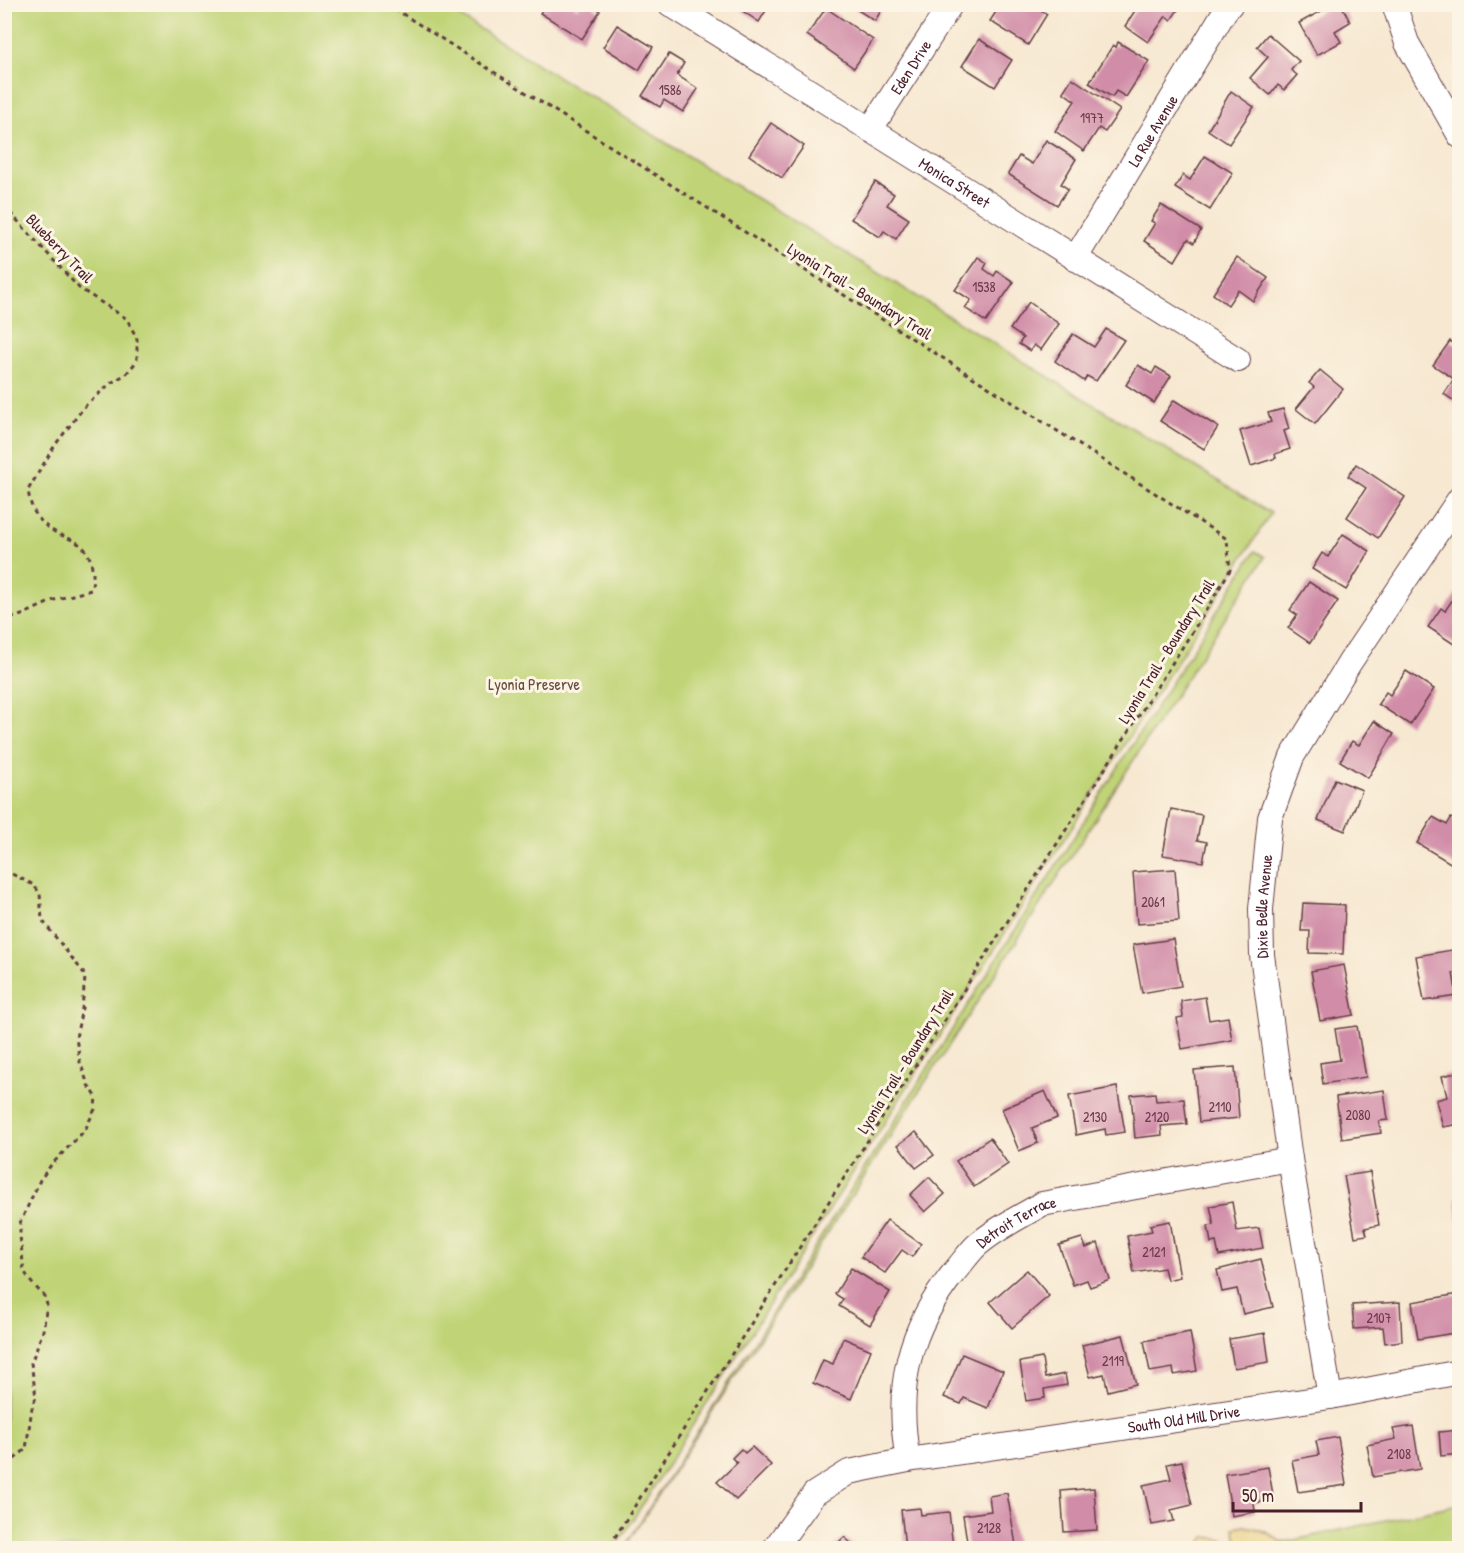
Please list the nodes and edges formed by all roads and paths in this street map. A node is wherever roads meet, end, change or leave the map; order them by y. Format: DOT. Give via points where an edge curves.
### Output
graph roads {
  1 [pos="387,4"];
  2 [pos="670,4"];
  3 [pos="951,4"];
  4 [pos="1231,4"];
  5 [pos="1394,4"];
  6 [pos="870,130"];
  7 [pos="1460,136"];
  8 [pos="4,206"];
  9 [pos="1076,259"];
  10 [pos="1238,360"];
  11 [pos="1460,498"];
  12 [pos="4,620"];
  13 [pos="4,870"];
  14 [pos="1290,1159"];
  15 [pos="1460,1372"];
  16 [pos="1330,1397"];
  17 [pos="908,1460"];
  18 [pos="4,1468"];
  19 [pos="608,1548"];
  20 [pos="775,1548"];
  1 -- 19 [label="path, Lyonia Trail - Boundary Trail" via="1227,539 1230,570 1208,607"];
  2 -- 6 [label="street, Monica Street"];
  3 -- 6 [label="street, Eden Drive"];
  4 -- 9 [label="street, La Rue Avenue"];
  5 -- 7 [label="street" via="1407,43"];
  6 -- 9 [label="street, Monica Street"];
  8 -- 12 [label="path, Blueberry Trail" via="79,288 127,320 137,339 137,361 86,406 55,445 28,490 31,507 44,524 79,542 90,555 94,578 91,590"];
  9 -- 10 [label="street, Monica Street"];
  11 -- 14 [label="street, Dixie Belle Avenue" via="1350,662 1292,757 1270,818 1261,909 1262,955"];
  13 -- 18 [label="path" via="34,885 40,894 42,920 85,978 76,1038 80,1062 96,1096 95,1109 84,1130 40,1180 20,1223 24,1271 47,1305 32,1363 36,1397 26,1449"];
  14 -- 16 [label="street, Dixie Belle Avenue"];
  14 -- 17 [label="street, Detroit Terrace" via="1042,1204 976,1246 944,1285 917,1330 906,1367 902,1426"];
  15 -- 16 [label="street, South Old Mill Drive"];
  16 -- 17 [label="street, South Old Mill Drive"];
  17 -- 20 [label="street, South Old Mill Drive" via="849,1472 814,1494"];
}
